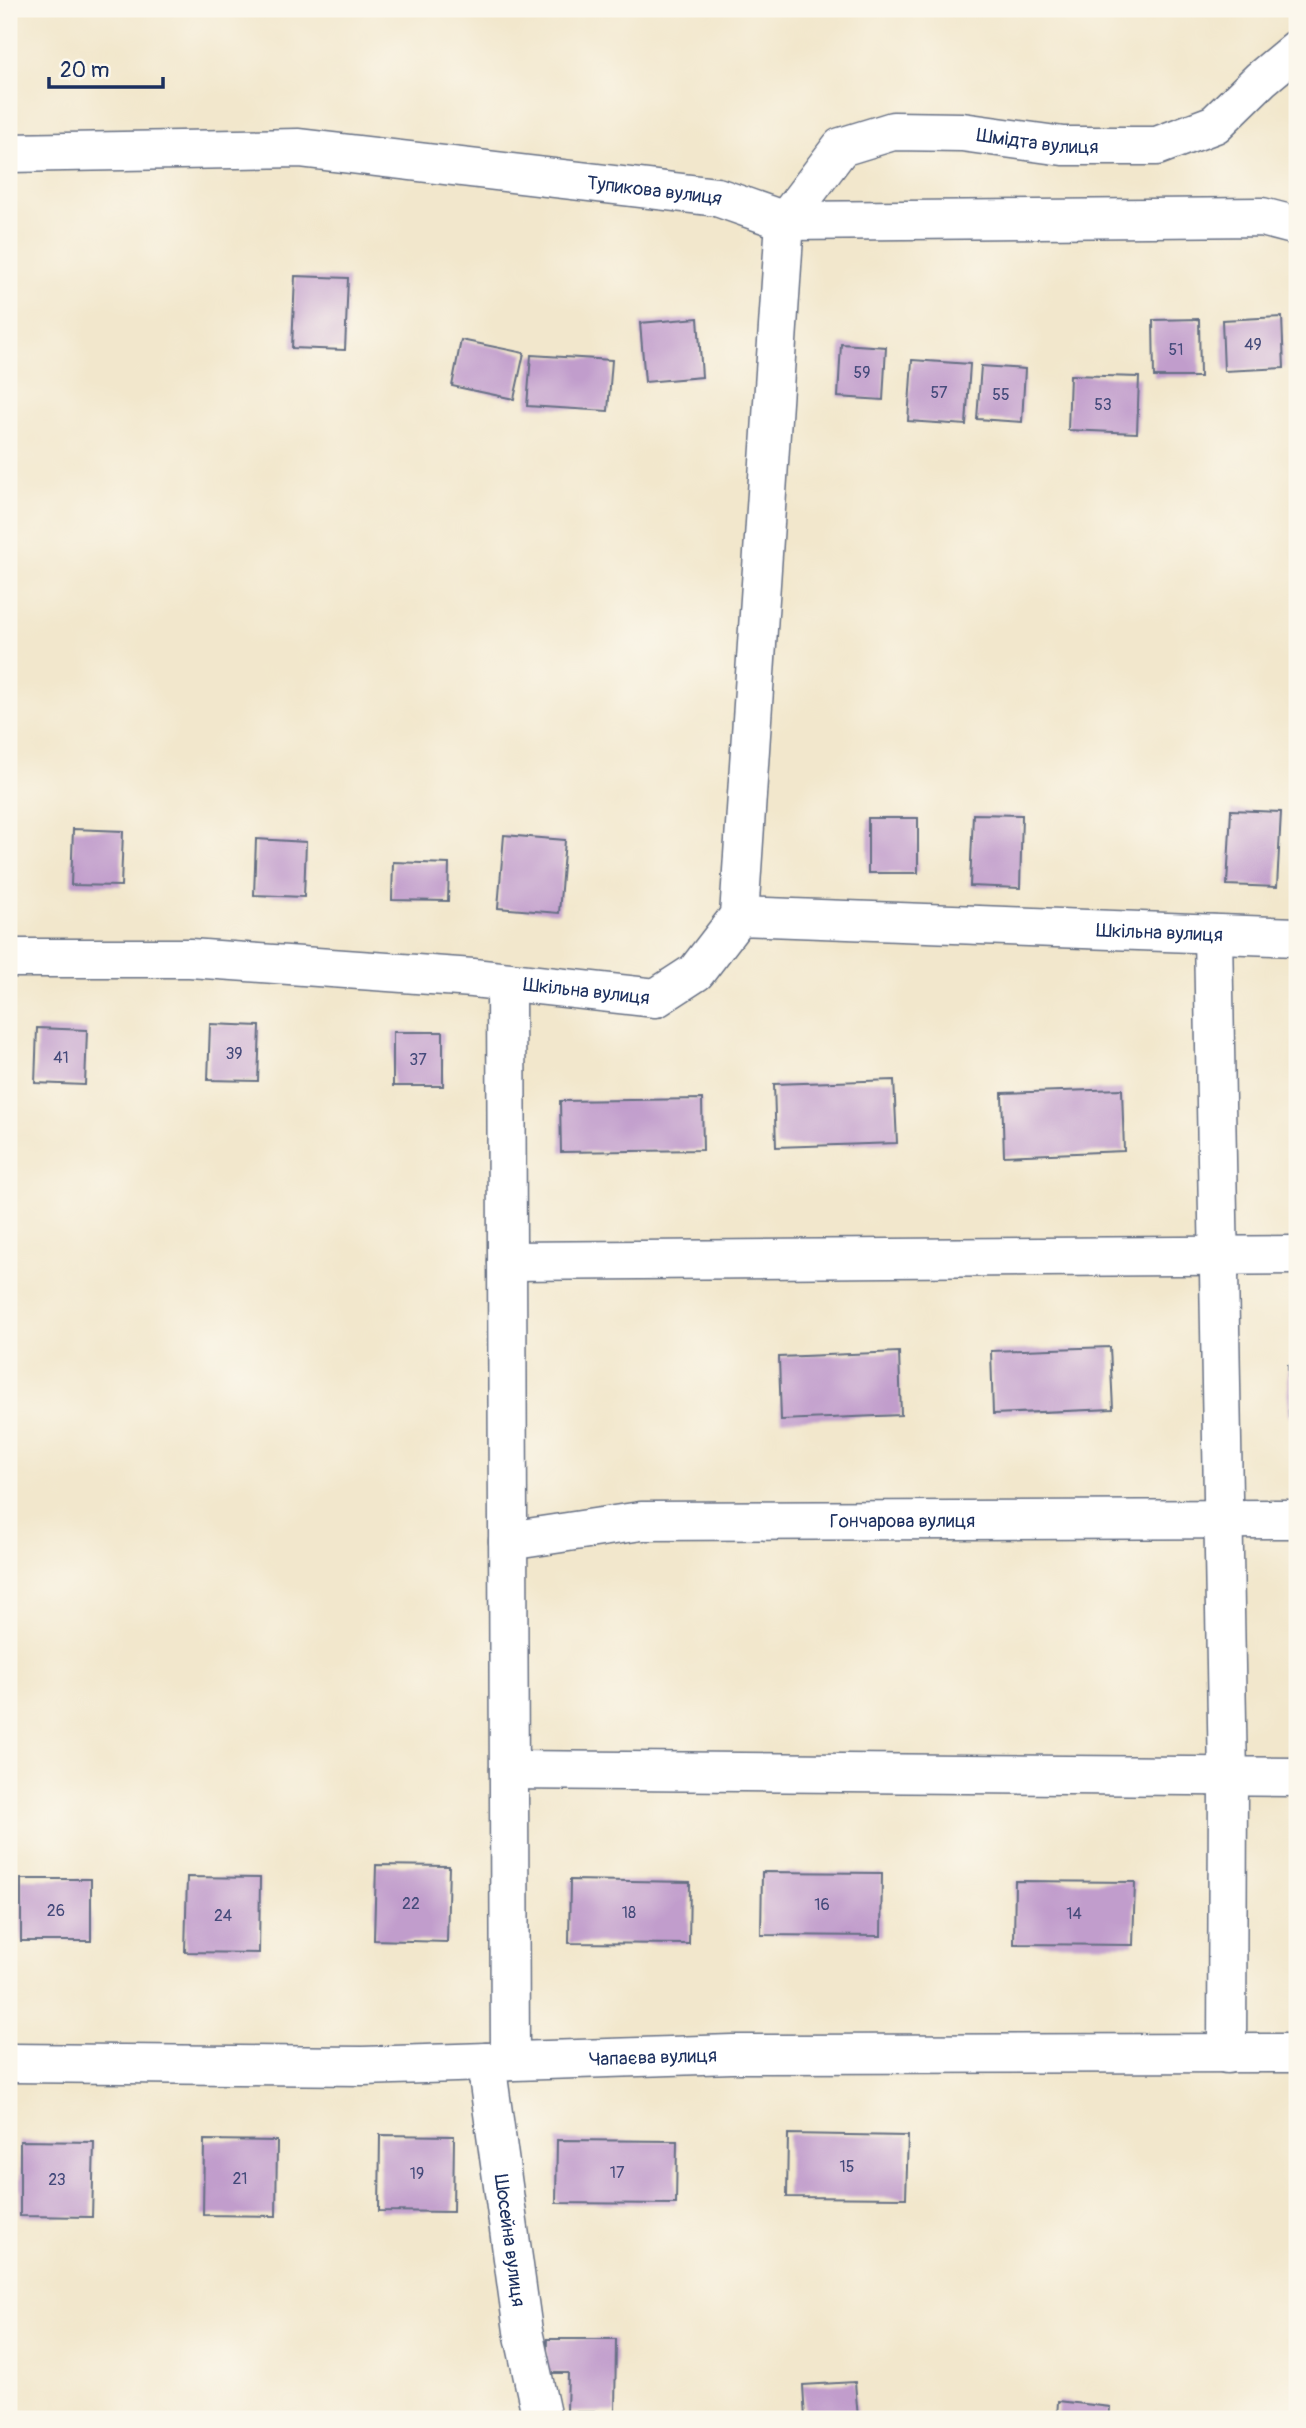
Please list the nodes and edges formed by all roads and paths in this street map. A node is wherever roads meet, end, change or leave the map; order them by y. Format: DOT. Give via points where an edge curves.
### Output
graph roads {
  1 [pos="1297,49"];
  2 [pos="9,153"];
  3 [pos="785,221"];
  4 [pos="1297,226"];
  5 [pos="739,916"];
  6 [pos="1213,934"];
  7 [pos="1297,937"];
  8 [pos="9,958"];
  9 [pos="506,982"];
  10 [pos="1297,1255"];
  11 [pos="1220,1256"];
  12 [pos="507,1261"];
  13 [pos="1297,1519"];
  14 [pos="1224,1520"];
  15 [pos="508,1541"];
  16 [pos="509,1770"];
  17 [pos="1297,1777"];
  18 [pos="1228,1778"];
  19 [pos="1297,2053"];
  20 [pos="1227,2054"];
  21 [pos="498,2062"];
  22 [pos="9,2063"];
  23 [pos="542,2419"];
  1 -- 3 [label="street, Шмідта вулиця" via="1215,124 1157,146 1063,146 962,132 893,131 841,147"];
  2 -- 3 [label="street, Тупикова вулиця" via="299,148 717,197"];
  3 -- 4 [label="street, Тупикова вулиця" via="1262,218"];
  3 -- 5 [label="street"];
  5 -- 6 [label="street, Шкільна вулиця"];
  5 -- 9 [label="street, Шкільна вулиця" via="696,972 656,999"];
  6 -- 7 [label="street, Шкільна вулиця"];
  6 -- 11 [label="street"];
  8 -- 9 [label="street, Шкільна вулиця" via="190,958"];
  9 -- 12 [label="street, Шосейна вулиця"];
  10 -- 11 [label="street"];
  11 -- 12 [label="street"];
  11 -- 14 [label="street"];
  12 -- 15 [label="street, Шосейна вулиця"];
  13 -- 14 [label="street, Гончарова вулиця"];
  14 -- 15 [label="street, Гончарова вулиця" via="641,1521"];
  14 -- 18 [label="street"];
  15 -- 16 [label="street, Шосейна вулиця"];
  16 -- 18 [label="street"];
  16 -- 21 [label="street, Шосейна вулиця"];
  17 -- 18 [label="street"];
  18 -- 20 [label="street"];
  19 -- 20 [label="street, Чапаєва вулиця"];
  20 -- 21 [label="street, Чапаєва вулиця" via="732,2054"];
  21 -- 22 [label="street, Чапаєва вулиця" via="363,2066"];
  21 -- 23 [label="street, Шосейна вулиця" via="523,2331"];
}
